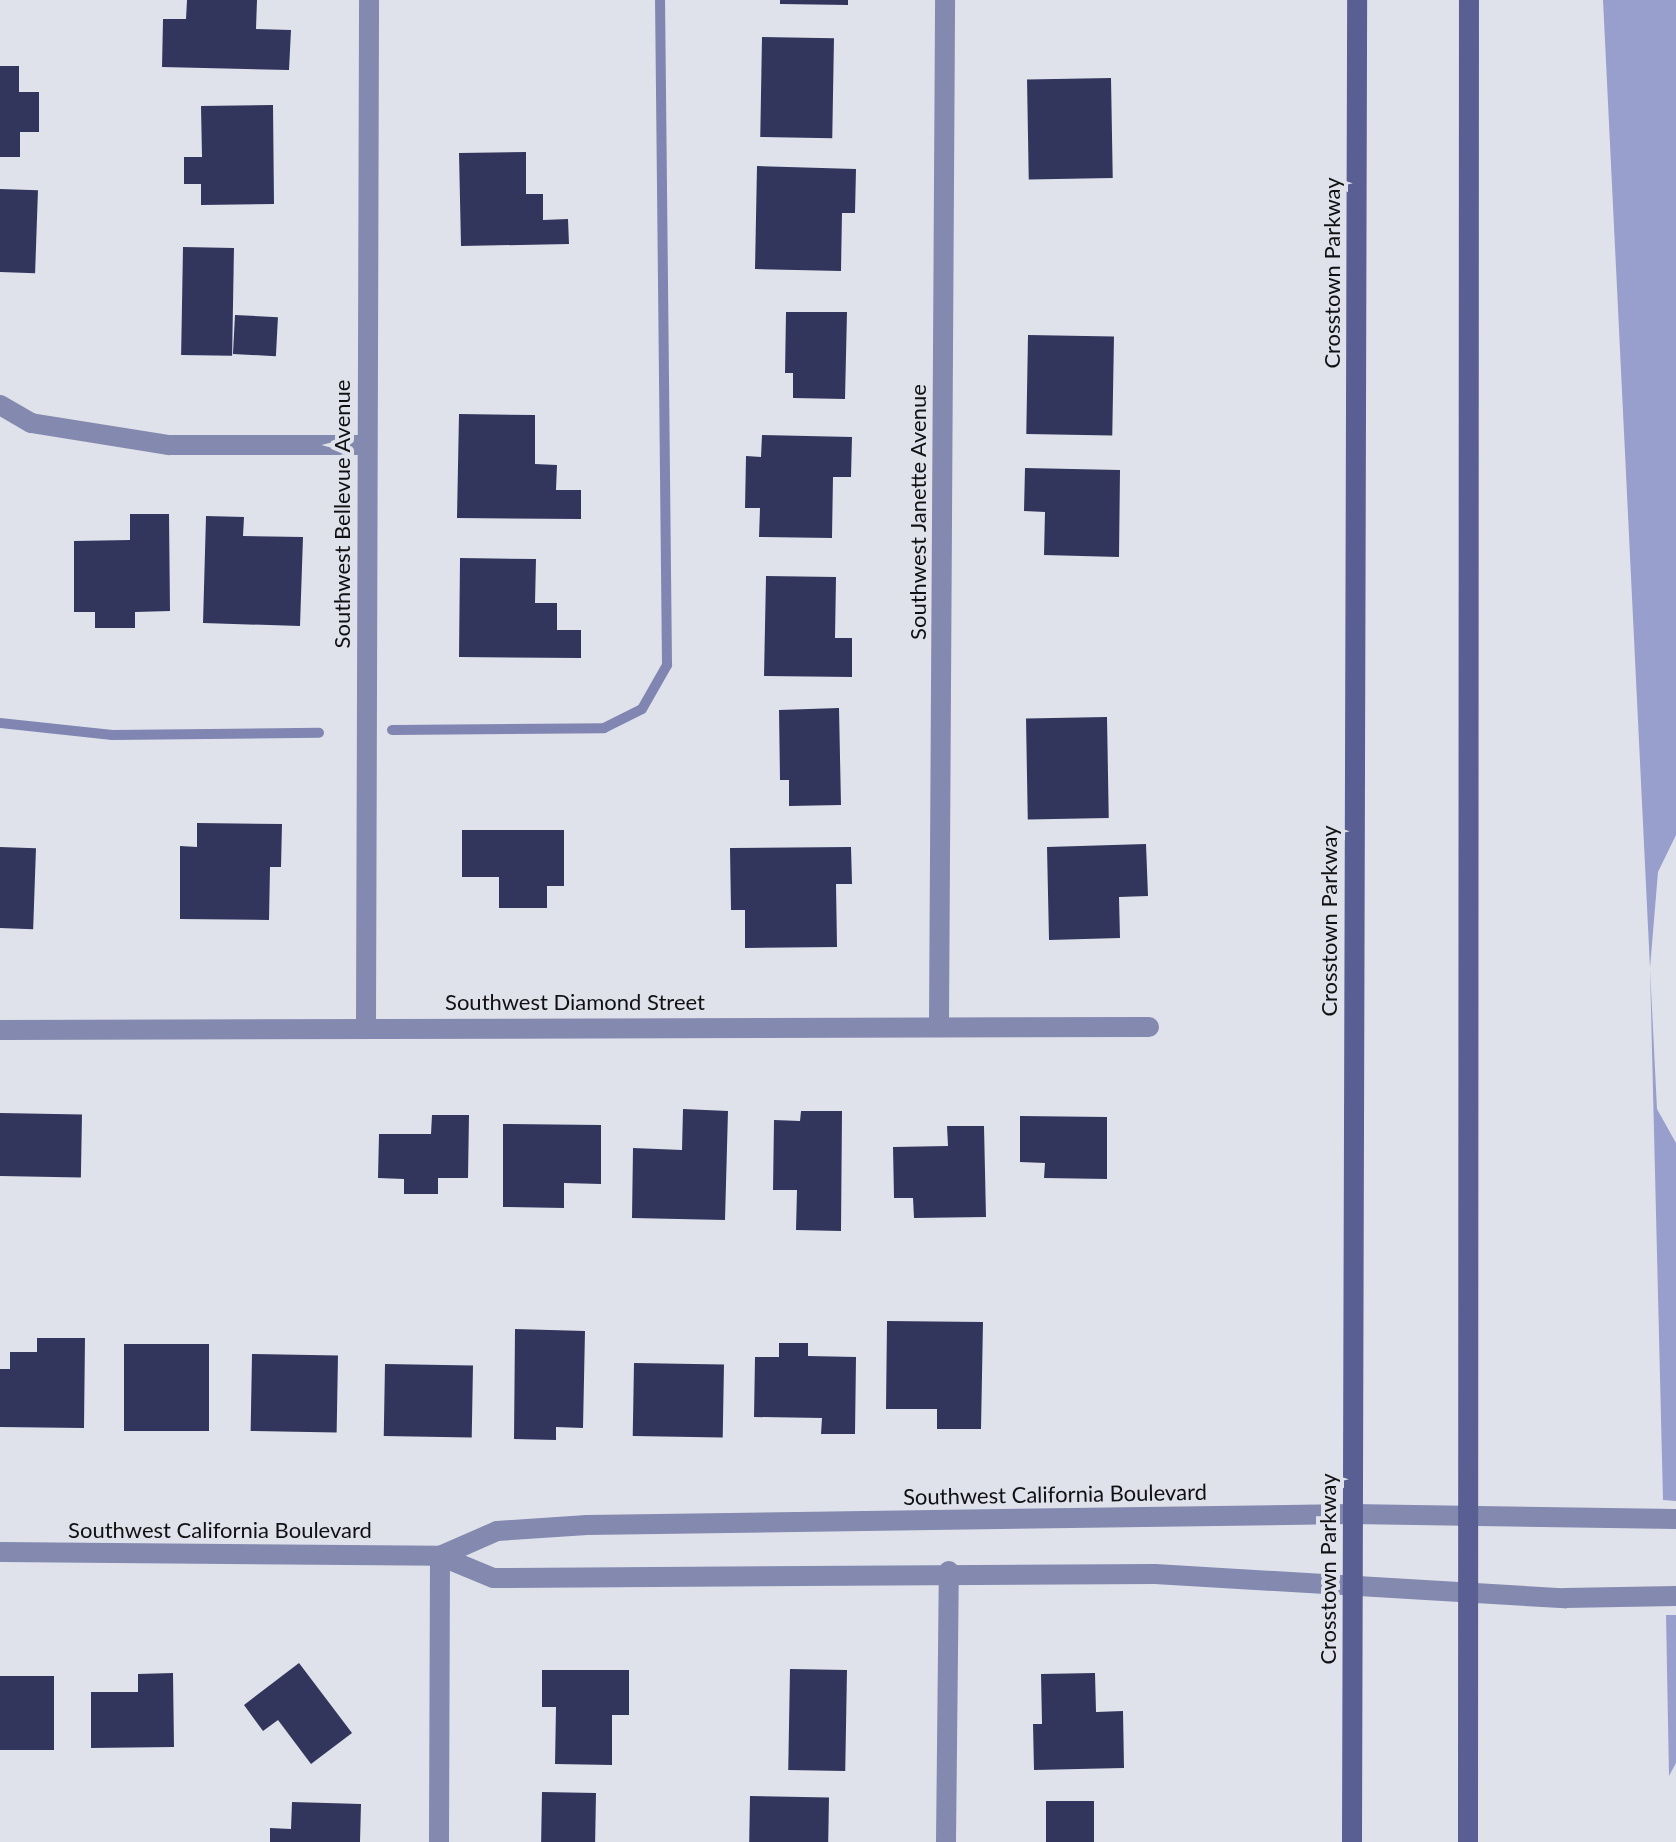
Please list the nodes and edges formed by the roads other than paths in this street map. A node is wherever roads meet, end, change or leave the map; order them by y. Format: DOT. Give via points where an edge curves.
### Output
graph roads {
  1 [pos="369,0"];
  2 [pos="945,0"];
  3 [pos="1357,0"];
  4 [pos="1469,0"];
  5 [pos="0,405"];
  6 [pos="366,445"];
  7 [pos="939,1025"];
  8 [pos="366,1027"];
  9 [pos="1149,1027"];
  10 [pos="0,1030"];
  11 [pos="1351,1514"];
  12 [pos="1468,1517"];
  13 [pos="1676,1519"];
  14 [pos="0,1552"];
  15 [pos="440,1556"];
  16 [pos="949,1571"];
  17 [pos="1352,1584"];
  18 [pos="1468,1591"];
  19 [pos="1676,1596"];
  20 [pos="439,1842"];
  21 [pos="946,1842"];
  22 [pos="1352,1842"];
  23 [pos="1468,1842"];
  1 -- 6 [label="street, Southwest Bellevue Avenue"];
  2 -- 7 [label="street, Southwest Janette Avenue"];
  3 -- 11 [label="main road, Crosstown Parkway"];
  4 -- 12 [label="main road"];
  5 -- 6 [label="street" via="31,423 169,445"];
  6 -- 8 [label="street, Southwest Bellevue Avenue"];
  7 -- 8 [label="street, Southwest Diamond Street"];
  7 -- 9 [label="street, Southwest Diamond Street"];
  8 -- 10 [label="street, Southwest Diamond Street"];
  11 -- 12 [label="street, Southwest California Boulevard"];
  11 -- 15 [label="street, Southwest California Boulevard" via="587,1525 497,1531"];
  11 -- 17 [label="main road, Crosstown Parkway"];
  12 -- 13 [label="street, Southwest California Boulevard"];
  12 -- 18 [label="main road"];
  14 -- 15 [label="street, Southwest California Boulevard"];
  15 -- 16 [label="street, Southwest California Boulevard" via="493,1578"];
  15 -- 20 [label="street"];
  16 -- 17 [label="street, Southwest California Boulevard"];
  16 -- 21 [label="street"];
  17 -- 18 [label="street, Southwest California Boulevard"];
  17 -- 22 [label="main road, Crosstown Parkway"];
  18 -- 19 [label="street, Southwest California Boulevard" via="1565,1598"];
  18 -- 23 [label="main road"];
}
